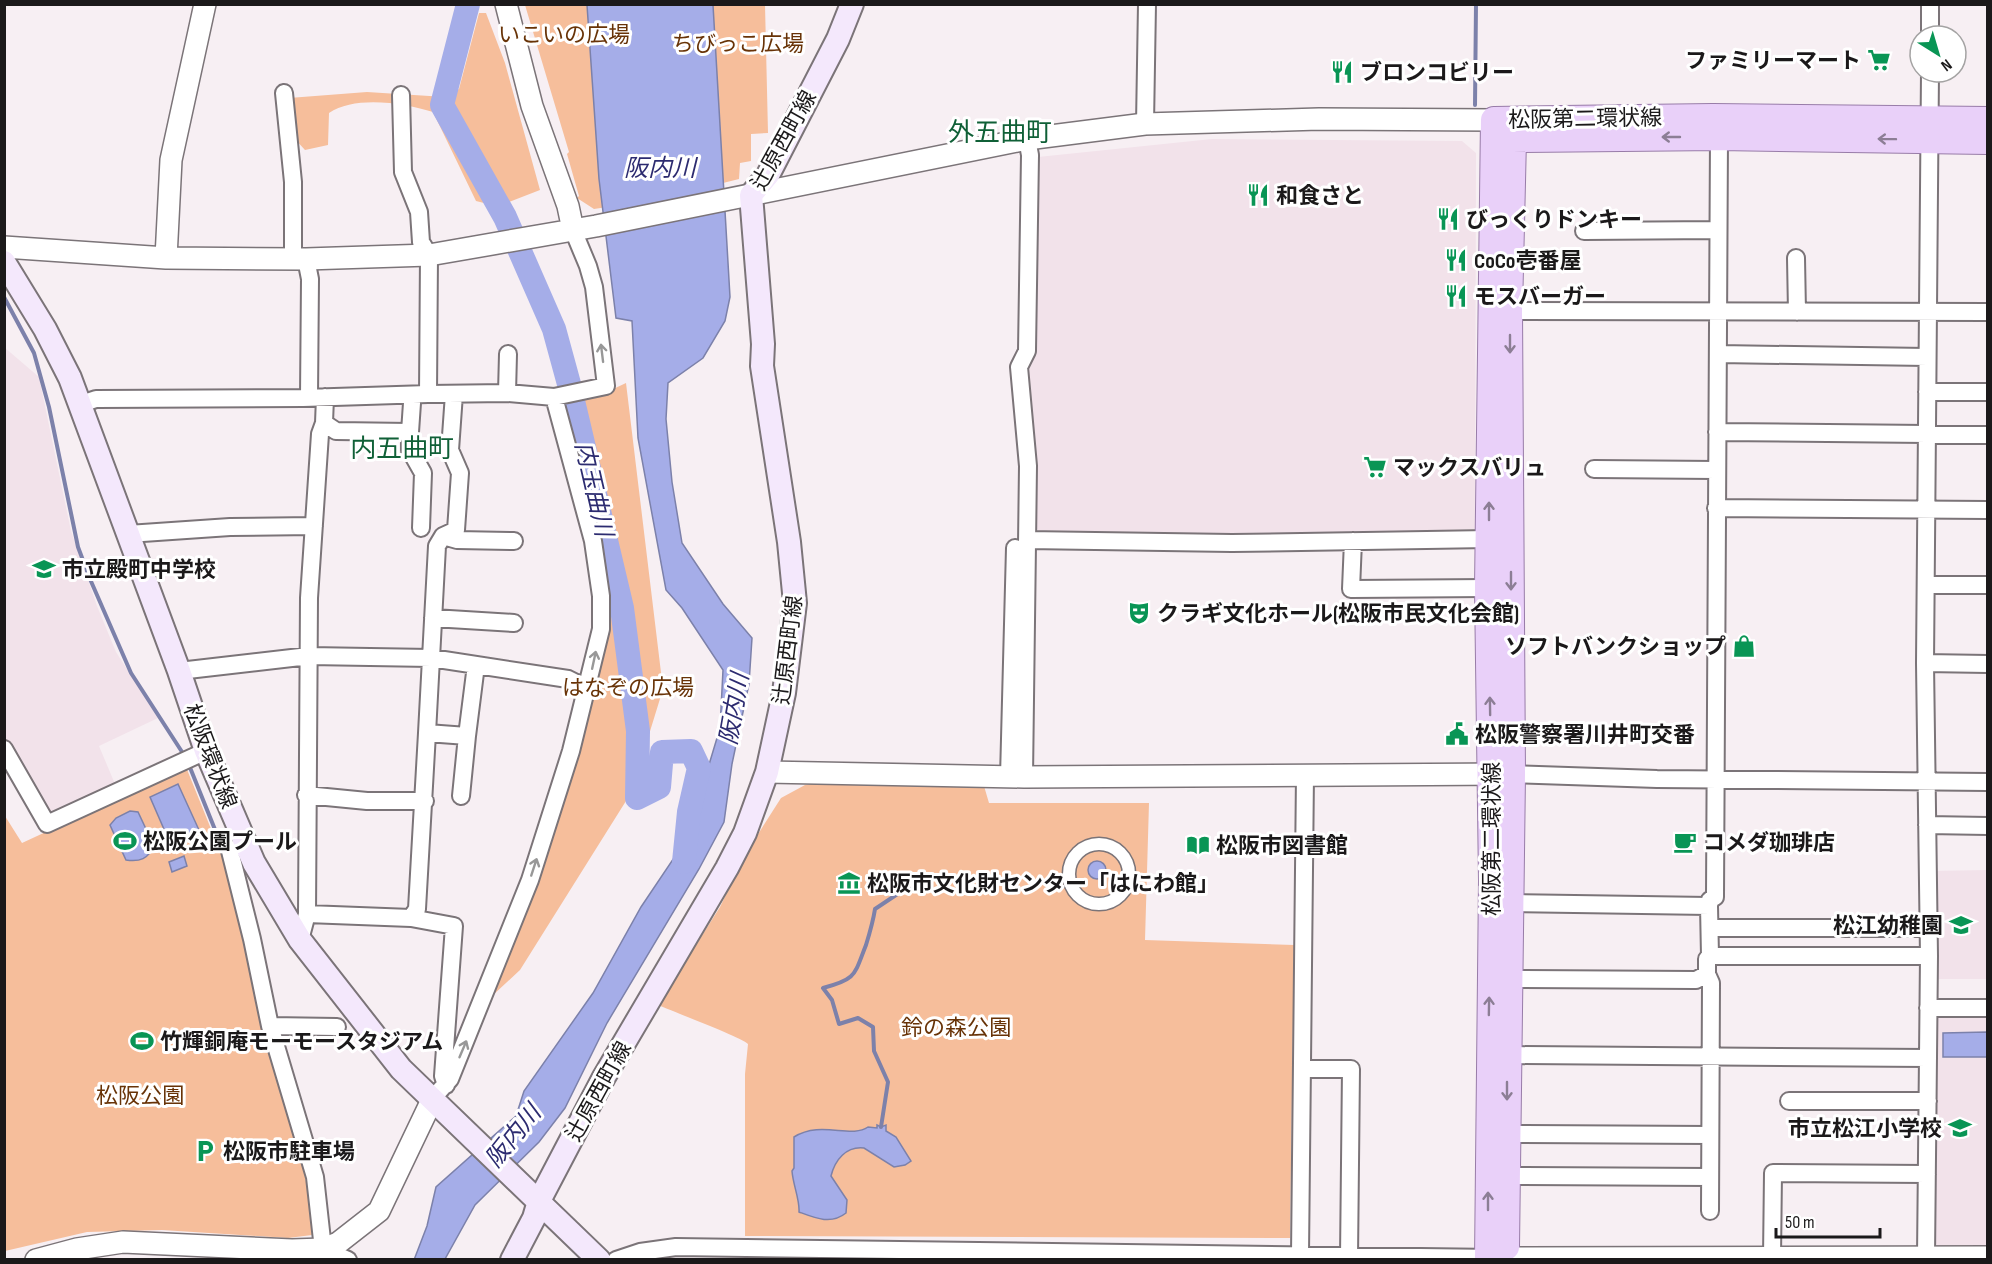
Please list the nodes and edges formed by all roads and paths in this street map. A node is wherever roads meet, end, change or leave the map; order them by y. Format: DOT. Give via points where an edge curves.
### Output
graph roads {
  1 [pos="205,4"];
  2 [pos="506,4"];
  3 [pos="852,4"];
  4 [pos="1147,4"];
  5 [pos="1930,4"];
  6 [pos="1930,24"];
  7 [pos="1930,84"];
  8 [pos="284,93"];
  9 [pos="401,95"];
  10 [pos="1494,120"];
  11 [pos="1988,120"];
  12 [pos="1145,124"];
  13 [pos="1931,129"];
  14 [pos="1719,137"];
  15 [pos="1027,139"];
  16 [pos="1513,139"];
  17 [pos="1988,141"];
  18 [pos="751,195"];
  19 [pos="573,230"];
  20 [pos="1717,230"];
  21 [pos="1584,231"];
  22 [pos="4,247"];
  23 [pos="429,255"];
  24 [pos="166,258"];
  25 [pos="1796,258"];
  26 [pos="300,259"];
  27 [pos="4,262"];
  28 [pos="1509,311"];
  29 [pos="1718,312"];
  30 [pos="1797,312"];
  31 [pos="1928,312"];
  32 [pos="1988,312"];
  33 [pos="508,354"];
  34 [pos="1719,354"];
  35 [pos="1927,357"];
  36 [pos="1928,392"];
  37 [pos="1988,392"];
  38 [pos="507,393"];
  39 [pos="428,394"];
  40 [pos="454,394"];
  41 [pos="317,396"];
  42 [pos="559,397"];
  43 [pos="412,403"];
  44 [pos="81,404"];
  45 [pos="324,423"];
  46 [pos="410,432"];
  47 [pos="1717,432"];
  48 [pos="1927,434"];
  49 [pos="1988,435"];
  50 [pos="1594,469"];
  51 [pos="1716,470"];
  52 [pos="1716,508"];
  53 [pos="1927,510"];
  54 [pos="1988,510"];
  55 [pos="314,526"];
  56 [pos="421,528"];
  57 [pos="128,534"];
  58 [pos="443,536"];
  59 [pos="1489,539"];
  60 [pos="514,541"];
  61 [pos="1353,542"];
  62 [pos="1021,544"];
  63 [pos="1926,585"];
  64 [pos="1988,585"];
  65 [pos="1488,588"];
  66 [pos="433,618"];
  67 [pos="514,623"];
  68 [pos="309,656"];
  69 [pos="431,658"];
  70 [pos="1925,663"];
  71 [pos="1988,664"];
  72 [pos="476,665"];
  73 [pos="179,671"];
  74 [pos="588,689"];
  75 [pos="427,734"];
  76 [pos="467,736"];
  77 [pos="4,749"];
  78 [pos="206,751"];
  79 [pos="9,769"];
  80 [pos="767,772"];
  81 [pos="1305,774"];
  82 [pos="1501,774"];
  83 [pos="1016,777"];
  84 [pos="1716,779"];
  85 [pos="1926,782"];
  86 [pos="1988,782"];
  87 [pos="306,795"];
  88 [pos="460,796"];
  89 [pos="425,801"];
  90 [pos="1927,825"];
  91 [pos="1988,826"];
  92 [pos="1098,843"];
  93 [pos="246,844"];
  94 [pos="1509,903"];
  95 [pos="1709,906"];
  96 [pos="307,914"];
  97 [pos="411,918"];
  98 [pos="1710,928"];
  99 [pos="1928,928"];
  100 [pos="300,940"];
  101 [pos="1710,956"];
  102 [pos="1929,956"];
  103 [pos="1707,974"];
  104 [pos="1508,979"];
  105 [pos="1928,1008"];
  106 [pos="1988,1008"];
  107 [pos="270,1026"];
  108 [pos="338,1027"];
  109 [pos="1507,1055"];
  110 [pos="1710,1057"];
  111 [pos="1928,1058"];
  112 [pos="1303,1069"];
  113 [pos="441,1098"];
  114 [pos="1789,1101"];
  115 [pos="1928,1101"];
  116 [pos="1507,1134"];
  117 [pos="1710,1135"];
  118 [pos="1927,1174"];
  119 [pos="1506,1176"];
  120 [pos="1710,1177"];
  121 [pos="534,1197"];
  122 [pos="1710,1211"];
  123 [pos="158,1251"];
  124 [pos="314,1251"];
  125 [pos="206,1252"];
  126 [pos="743,1254"];
  127 [pos="884,1255"];
  128 [pos="1300,1255"];
  129 [pos="1023,1256"];
  130 [pos="1244,1257"];
  131 [pos="1349,1257"];
  132 [pos="1772,1257"];
  133 [pos="1988,1257"];
  134 [pos="1710,1258"];
  135 [pos="1925,1258"];
  136 [pos="1497,1259"];
  137 [pos="1557,1259"];
  138 [pos="1677,1259"];
  139 [pos="36,1260"];
  140 [pos="348,1260"];
  141 [pos="512,1260"];
  142 [pos="599,1260"];
  143 [pos="616,1260"];
  1 -- 24 [label="street" via="171,160"];
  2 -- 19 [label="street" via="532,106"];
  3 -- 18 [label="main road, 辻原西町線" via="768,175"];
  4 -- 12 [label="street"];
  5 -- 6 [label="street"];
  7 -- 13 [label="street"];
  8 -- 26 [label="street"];
  9 -- 23 [label="street" via="403,172 419,212 421,242"];
  10 -- 12 [label="street" via="1319,119"];
  10 -- 13 [label="main road, 松阪第二環状線" via="1701,117"];
  10 -- 16 [label="street"];
  59 -- 10 [label="main road, 松阪第二環状線, one-way"];
  11 -- 13 [label="main road, 松阪第二環状線"];
  12 -- 15 [label="street"];
  13 -- 14 [label="main road, 松阪第二環状線, one-way"];
  13 -- 17 [label="main road, 松阪第二環状線"];
  13 -- 31 [label="street"];
  14 -- 16 [label="main road, 松阪第二環状線, one-way"];
  14 -- 20 [label="street"];
  15 -- 18 [label="street"];
  15 -- 62 [label="street" via="1027,351 1019,367 1029,466"];
  16 -- 28 [label="main road, 松阪第二環状線"];
  18 -- 19 [label="street"];
  18 -- 80 [label="main road, 辻原西町線" via="762,366 795,588 784,693"];
  19 -- 23 [label="street"];
  42 -- 19 [label="street, one-way" via="606,386 594,287"];
  20 -- 21 [label="street"];
  20 -- 29 [label="street"];
  22 -- 24 [label="street"];
  23 -- 26 [label="street"];
  23 -- 39 [label="street"];
  24 -- 26 [label="street"];
  25 -- 30 [label="street"];
  26 -- 41 [label="street" via="310,279"];
  27 -- 44 [label="main road, 松阪環状線" via="58,351"];
  28 -- 29 [label="street"];
  28 -- 82 [label="main road, 松阪第二環状線, one-way"];
  29 -- 30 [label="street"];
  29 -- 34 [label="street"];
  30 -- 31 [label="street"];
  31 -- 32 [label="street"];
  31 -- 35 [label="street"];
  33 -- 38 [label="street"];
  34 -- 35 [label="street"];
  34 -- 47 [label="street"];
  35 -- 36 [label="street"];
  36 -- 37 [label="street"];
  36 -- 48 [label="street"];
  38 -- 40 [label="street"];
  38 -- 42 [label="street"];
  39 -- 40 [label="street"];
  39 -- 41 [label="street"];
  40 -- 58 [label="street" via="450,450 460,473 456,530"];
  41 -- 44 [label="street" via="96,399"];
  41 -- 45 [label="street"];
  74 -- 42 [label="street, one-way" via="601,629 602,596"];
  43 -- 46 [label="street"];
  44 -- 57 [label="main road, 松阪環状線"];
  45 -- 46 [label="street" via="336,431"];
  45 -- 55 [label="street"];
  46 -- 56 [label="street" via="410,450 423,473"];
  47 -- 48 [label="street"];
  47 -- 51 [label="street"];
  48 -- 49 [label="street"];
  48 -- 53 [label="street"];
  50 -- 51 [label="street"];
  51 -- 52 [label="street"];
  52 -- 53 [label="street"];
  52 -- 84 [label="street"];
  53 -- 54 [label="street"];
  53 -- 63 [label="street"];
  55 -- 57 [label="street"];
  55 -- 68 [label="street"];
  57 -- 73 [label="main road, 松阪環状線"];
  58 -- 60 [label="street"];
  58 -- 66 [label="street" via="437,546"];
  59 -- 61 [label="street"];
  59 -- 65 [label="main road, 松阪第二環状線"];
  61 -- 62 [label="street"];
  61 -- 65 [label="street" via="1351,590"];
  62 -- 83 [label="street"];
  63 -- 64 [label="street"];
  63 -- 70 [label="street"];
  82 -- 65 [label="main road, 松阪第二環状線, one-way"];
  66 -- 67 [label="street"];
  66 -- 69 [label="street"];
  68 -- 69 [label="street"];
  68 -- 73 [label="street"];
  68 -- 87 [label="street"];
  69 -- 72 [label="street"];
  69 -- 75 [label="street"];
  70 -- 71 [label="street"];
  70 -- 85 [label="street"];
  72 -- 74 [label="street" via="568,679"];
  72 -- 76 [label="street"];
  73 -- 78 [label="main road, 松阪環状線"];
  113 -- 74 [label="street, one-way" via="530,880"];
  75 -- 76 [label="street"];
  75 -- 89 [label="street"];
  76 -- 88 [label="street"];
  77 -- 79 [label="street"];
  78 -- 79 [label="street" via="47,824"];
  78 -- 93 [label="main road, 松阪環状線"];
  80 -- 83 [label="street"];
  80 -- 121 [label="main road, 辻原西町線" via="745,833 727,868"];
  81 -- 82 [label="street"];
  81 -- 83 [label="street"];
  81 -- 112 [label="street"];
  82 -- 84 [label="street"];
  82 -- 94 [label="main road, 松阪第二環状線"];
  136 -- 82 [label="main road, 松阪第二環状線, one-way" via="1492,881"];
  84 -- 85 [label="street"];
  84 -- 95 [label="street" via="1715,897"];
  85 -- 86 [label="street"];
  85 -- 90 [label="street"];
  87 -- 89 [label="street"];
  87 -- 96 [label="street"];
  89 -- 97 [label="street" via="417,909"];
  90 -- 91 [label="street"];
  90 -- 99 [label="street"];
  92 -- 92 [label="street" via="1117,849 1128,866 1127,885 1122,894 1105,904 1086,902 1072,889 1069,879 1072,859 1087,845"];
  93 -- 100 [label="main road, 松阪環状線"];
  93 -- 107 [label="street" via="230,851"];
  94 -- 95 [label="street"];
  94 -- 104 [label="main road, 松阪第二環状線"];
  95 -- 98 [label="street"];
  96 -- 97 [label="street"];
  96 -- 100 [label="street"];
  97 -- 113 [label="street" via="454,926"];
  98 -- 99 [label="street"];
  98 -- 101 [label="street"];
  99 -- 102 [label="street"];
  100 -- 113 [label="main road, 松阪環状線" via="394,1060"];
  101 -- 102 [label="street"];
  101 -- 103 [label="street"];
  102 -- 105 [label="street"];
  103 -- 104 [label="street" via="1696,980"];
  103 -- 110 [label="street" via="1711,983"];
  104 -- 109 [label="main road, 松阪第二環状線"];
  105 -- 106 [label="street"];
  105 -- 111 [label="street"];
  107 -- 108 [label="street"];
  107 -- 124 [label="street" via="315,1177"];
  109 -- 110 [label="street"];
  109 -- 116 [label="main road, 松阪第二環状線, one-way"];
  110 -- 111 [label="street"];
  110 -- 117 [label="street"];
  111 -- 115 [label="street"];
  112 -- 128 [label="street"];
  112 -- 131 [label="street" via="1351,1070"];
  113 -- 121 [label="main road, 松阪環状線"];
  113 -- 124 [label="street" via="379,1211 338,1244"];
  114 -- 115 [label="street"];
  115 -- 118 [label="street"];
  116 -- 117 [label="street"];
  116 -- 119 [label="main road, 松阪第二環状線"];
  117 -- 120 [label="street"];
  118 -- 132 [label="street" via="1773,1173"];
  118 -- 135 [label="street"];
  119 -- 120 [label="street"];
  119 -- 136 [label="main road, 松阪第二環状線"];
  120 -- 122 [label="street"];
  121 -- 141 [label="main road, 辻原西町線" via="534,1218"];
  121 -- 142 [label="main road, 松阪環状線"];
  123 -- 125 [label="street"];
  123 -- 139 [label="street" via="111,1244"];
  124 -- 125 [label="street"];
  124 -- 140 [label="street"];
  126 -- 127 [label="street"];
  126 -- 143 [label="street" via="675,1247"];
  127 -- 129 [label="street"];
  128 -- 130 [label="street"];
  128 -- 131 [label="street"];
  129 -- 130 [label="street"];
  131 -- 136 [label="street"];
  132 -- 134 [label="street"];
  132 -- 135 [label="street"];
  133 -- 135 [label="street"];
  134 -- 138 [label="street"];
  136 -- 137 [label="street"];
  137 -- 138 [label="street"];
}
